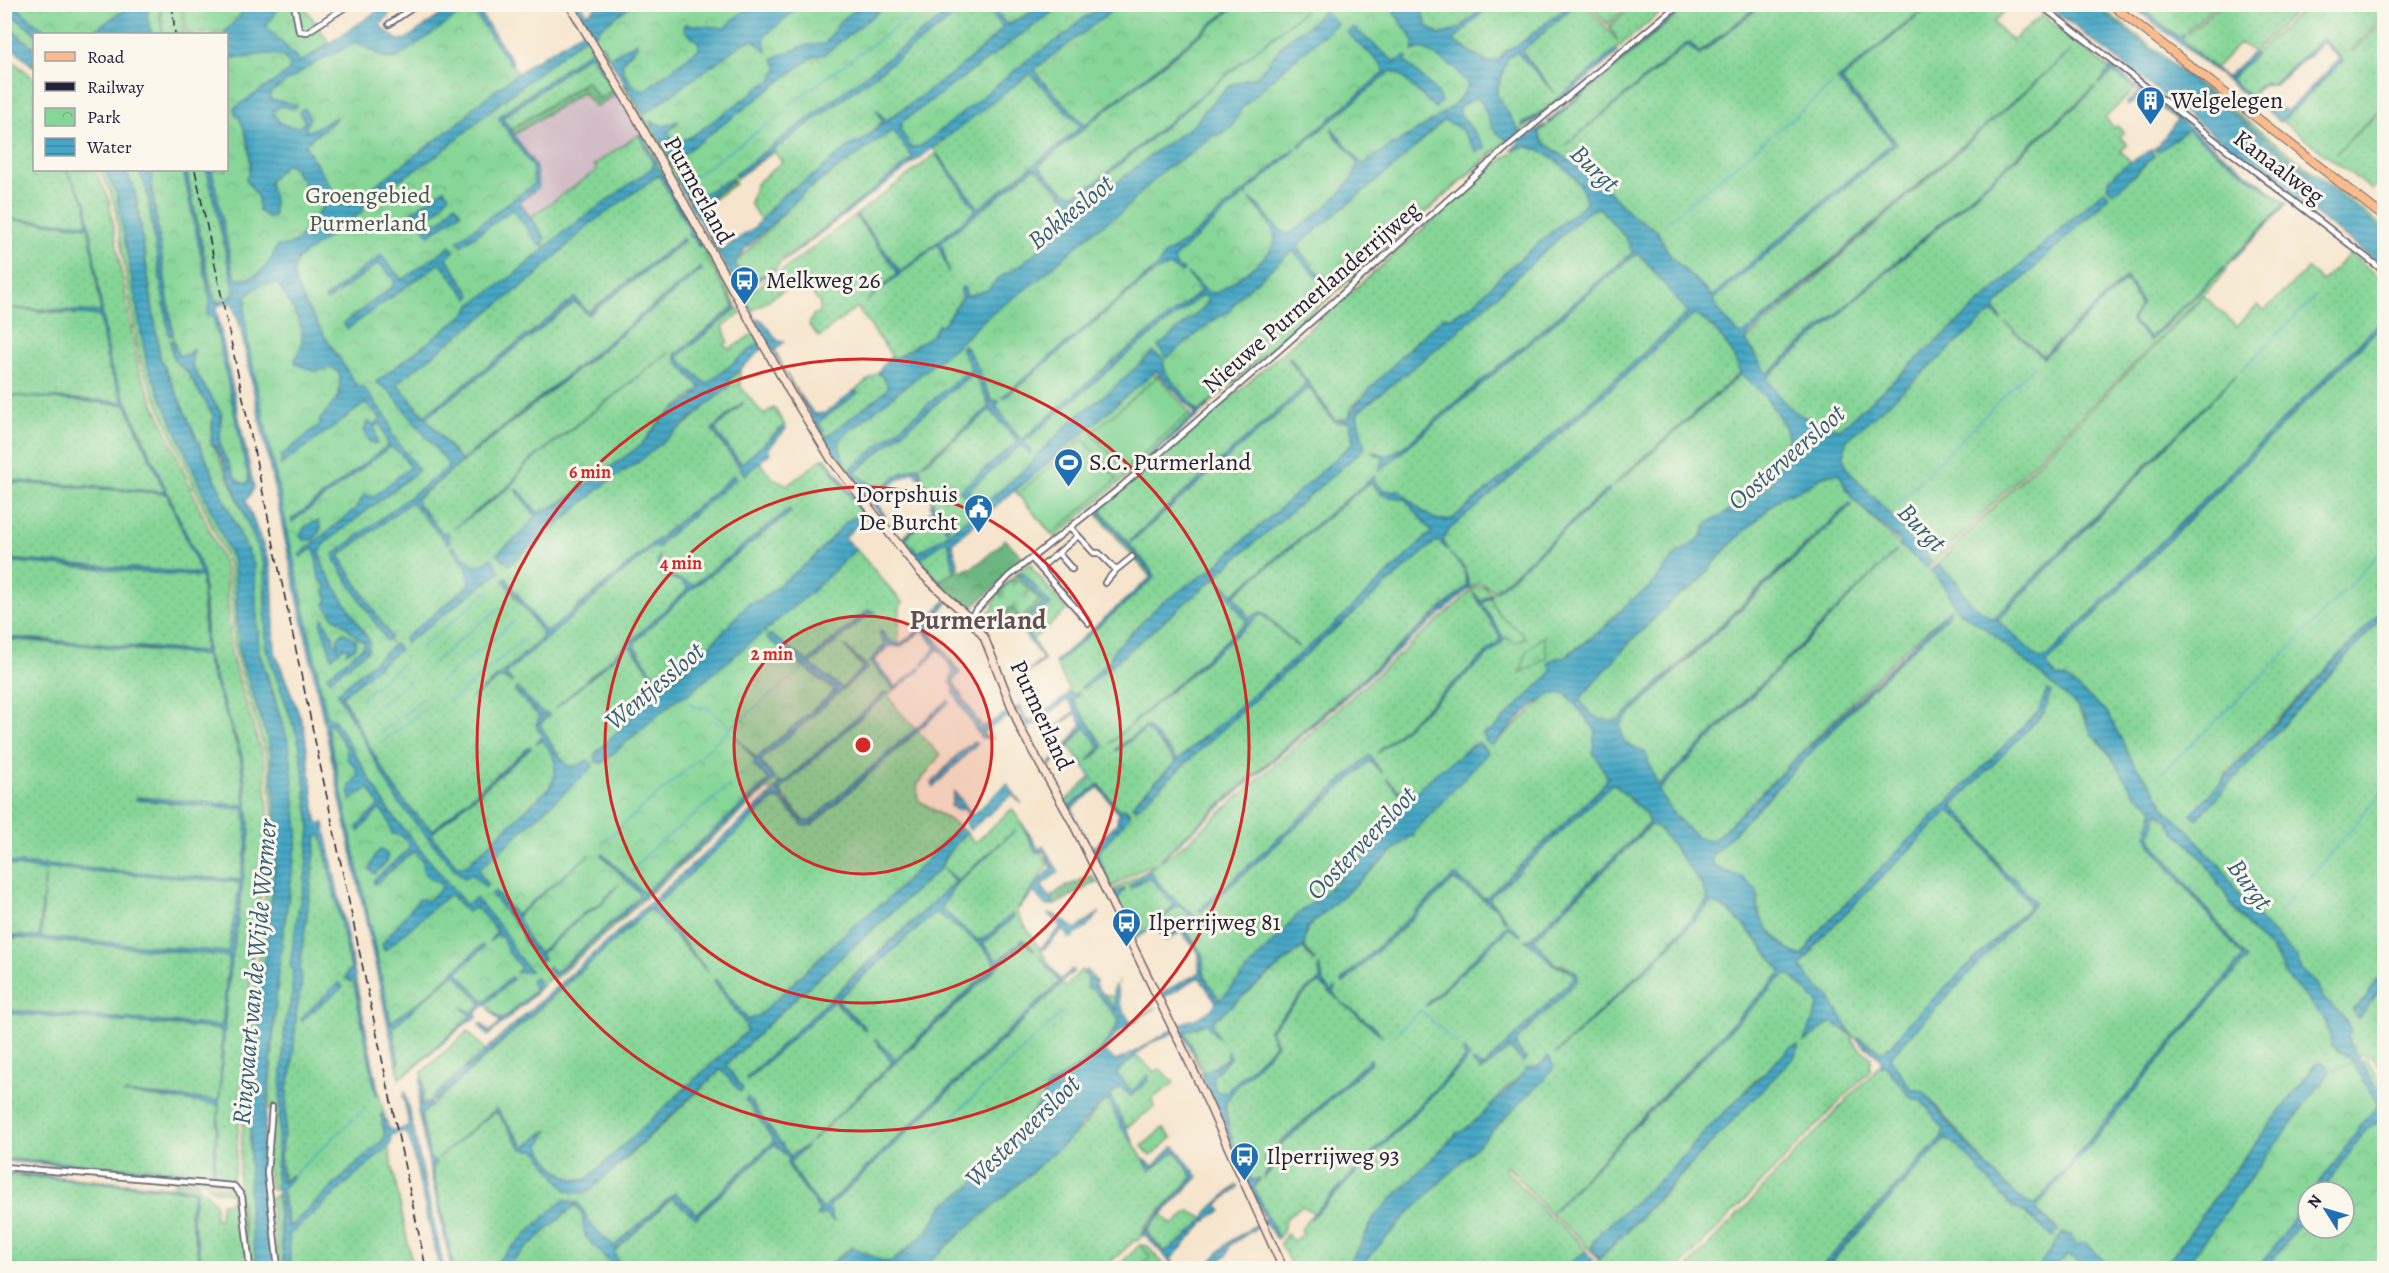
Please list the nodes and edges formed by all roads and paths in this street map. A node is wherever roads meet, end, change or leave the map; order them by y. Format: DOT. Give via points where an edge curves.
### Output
graph roads {
  1 [pos="294,4"];
  2 [pos="350,4"];
  3 [pos="403,4"];
  4 [pos="418,4"];
  5 [pos="569,4"];
  6 [pos="1678,4"];
  7 [pos="2039,4"];
  8 [pos="2111,4"];
  9 [pos="408,12"];
  10 [pos="389,24"];
  11 [pos="2385,218"];
  12 [pos="2385,271"];
  13 [pos="1071,528"];
  14 [pos="1078,536"];
  15 [pos="1058,553"];
  16 [pos="1132,557"];
  17 [pos="1032,559"];
  18 [pos="1040,568"];
  19 [pos="1072,569"];
  20 [pos="1116,570"];
  21 [pos="1105,583"];
  22 [pos="969,618"];
  23 [pos="1089,623"];
  24 [pos="272,1107"];
  25 [pos="4,1167"];
  26 [pos="250,1269"];
  27 [pos="278,1269"];
  28 [pos="1283,1269"];
  1 -- 2 [label="street" via="299,31 307,32"];
  3 -- 9 [label="street"];
  4 -- 9 [label="street"];
  5 -- 22 [label="street, Purmerland" via="831,459 920,572"];
  6 -- 13 [label="street, Nieuwe Purmerlanderrijweg"];
  7 -- 12 [label="street, Kanaalweg"];
  8 -- 11 [label="main road"];
  9 -- 10 [label="street"];
  13 -- 14 [label="street"];
  13 -- 17 [label="street, Nieuwe Purmerlanderrijweg"];
  14 -- 15 [label="street"];
  14 -- 20 [label="street"];
  15 -- 18 [label="street"];
  15 -- 19 [label="street"];
  16 -- 20 [label="street"];
  17 -- 18 [label="street"];
  17 -- 22 [label="street, Nieuwe Purmerlanderrijweg" via="992,592"];
  18 -- 23 [label="street"];
  20 -- 21 [label="street"];
  22 -- 28 [label="street, Purmerland" via="987,642 1014,709 1174,1030"];
  24 -- 27 [label="street" via="267,1173"];
  25 -- 26 [label="street" via="225,1184 238,1189"];
}
